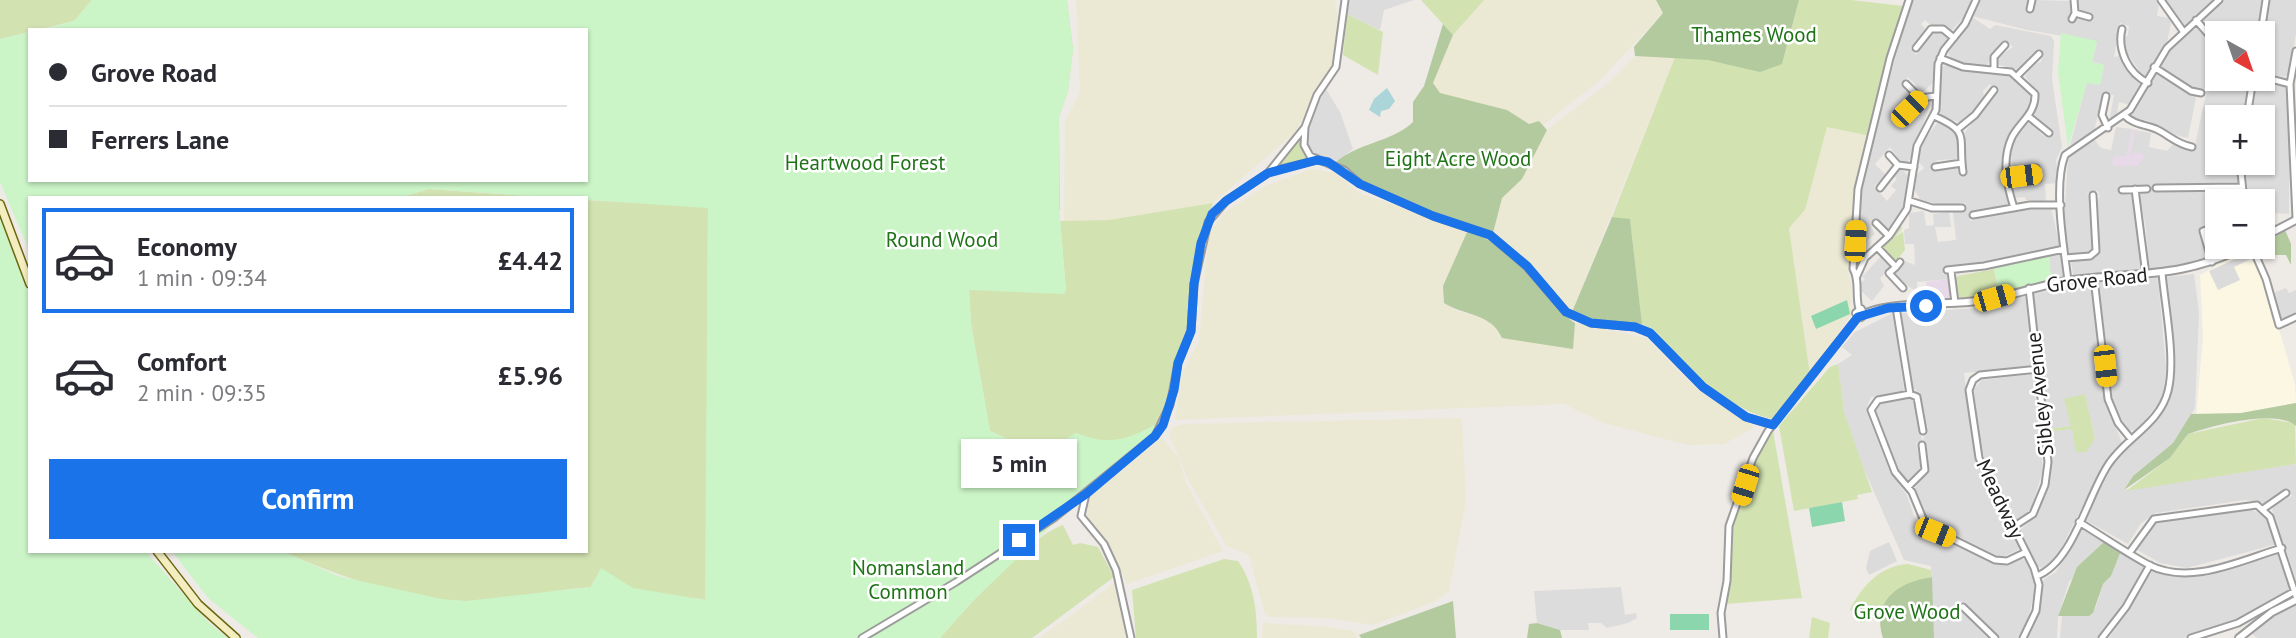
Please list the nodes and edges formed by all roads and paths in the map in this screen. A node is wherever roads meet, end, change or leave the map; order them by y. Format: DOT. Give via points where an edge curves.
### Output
graph roads {
  1 [pos="1345,0"];
  2 [pos="1909,0"];
  3 [pos="1976,0"];
  4 [pos="2032,0"];
  5 [pos="2074,0"];
  6 [pos="2161,0"];
  7 [pos="2219,0"];
  8 [pos="2266,0"];
  9 [pos="2030,9"];
  10 [pos="2089,17"];
  11 [pos="2196,20"];
  12 [pos="2263,21"];
  13 [pos="1924,23"];
  14 [pos="1931,29"];
  15 [pos="2122,29"];
  16 [pos="2205,30"];
  17 [pos="2183,32"];
  18 [pos="1954,38"];
  19 [pos="2006,45"];
  20 [pos="1916,48"];
  21 [pos="2296,51"];
  22 [pos="2039,54"];
  23 [pos="1940,58"];
  24 [pos="2154,67"];
  25 [pos="1993,68"];
  26 [pos="2018,75"];
  27 [pos="2275,80"];
  28 [pos="2148,83"];
  29 [pos="1906,84"];
  30 [pos="2290,84"];
  31 [pos="1994,90"];
  32 [pos="2201,93"];
  33 [pos="1936,96"];
  34 [pos="2106,96"];
  35 [pos="1920,98"];
  36 [pos="1934,116"];
  37 [pos="2028,116"];
  38 [pos="2124,116"];
  39 [pos="1899,119"];
  40 [pos="1305,128"];
  41 [pos="1959,128"];
  42 [pos="2108,128"];
  43 [pos="2049,133"];
  44 [pos="2192,147"];
  45 [pos="1889,155"];
  46 [pos="1317,160"];
  47 [pos="1962,163"];
  48 [pos="1898,165"];
  49 [pos="1914,167"];
  50 [pos="1935,167"];
  51 [pos="1963,172"];
  52 [pos="1268,173"];
  53 [pos="2037,174"];
  54 [pos="2241,175"];
  55 [pos="2006,178"];
  56 [pos="2242,187"];
  57 [pos="1880,188"];
  58 [pos="2156,188"];
  59 [pos="2136,189"];
  60 [pos="2147,189"];
  61 [pos="2122,190"];
  62 [pos="2094,195"];
  63 [pos="1910,201"];
  64 [pos="0,204"];
  65 [pos="2061,205"];
  66 [pos="1962,208"];
  67 [pos="2014,208"];
  68 [pos="1973,215"];
  69 [pos="2296,219"];
  70 [pos="1876,223"];
  71 [pos="2275,230"];
  72 [pos="1889,236"];
  73 [pos="1877,247"];
  74 [pos="2064,249"];
  75 [pos="2065,258"];
  76 [pos="2211,259"];
  77 [pos="2218,259"];
  78 [pos="2257,259"];
  79 [pos="2212,262"];
  80 [pos="2162,273"];
  81 [pos="2146,275"];
  82 [pos="1857,276"];
  83 [pos="2095,278"];
  84 [pos="28,279"];
  85 [pos="2068,281"];
  86 [pos="1903,288"];
  87 [pos="2029,288"];
  88 [pos="1955,303"];
  89 [pos="1896,307"];
  90 [pos="1861,313"];
  91 [pos="2296,317"];
  92 [pos="2038,369"];
  93 [pos="1910,394"];
  94 [pos="1773,425"];
  95 [pos="1923,431"];
  96 [pos="2131,439"];
  97 [pos="1922,445"];
  98 [pos="1908,487"];
  99 [pos="2286,493"];
  100 [pos="1086,494"];
  101 [pos="2263,509"];
  102 [pos="2079,522"];
  103 [pos="2013,527"];
  104 [pos="2282,548"];
  105 [pos="2026,552"];
  106 [pos="2130,552"];
  107 [pos="158,553"];
  108 [pos="2150,565"];
  109 [pos="2037,576"];
  110 [pos="2296,594"];
  111 [pos="1963,607"];
  112 [pos="236,638"];
  113 [pos="862,638"];
  114 [pos="1131,638"];
  115 [pos="1723,638"];
  116 [pos="1995,638"];
  117 [pos="2023,638"];
  118 [pos="2102,638"];
  119 [pos="2191,638"];
  120 [pos="2239,638"];
  1 -- 40 [label="street" via="1336,67 1317,95"];
  2 -- 82 [label="street" via="1858,189 1853,270"];
  3 -- 18 [label="street"];
  4 -- 9 [label="street"];
  5 -- 10 [label="street" via="2074,16"];
  6 -- 17 [label="street"];
  7 -- 11 [label="street"];
  8 -- 12 [label="street"];
  11 -- 16 [label="street"];
  11 -- 17 [label="street"];
  13 -- 14 [label="street"];
  14 -- 18 [label="street" via="1943,29"];
  14 -- 20 [label="street"];
  15 -- 28 [label="street" via="2121,52 2136,75"];
  17 -- 24 [label="street"];
  18 -- 23 [label="street"];
  19 -- 25 [label="street" via="1994,57"];
  21 -- 30 [label="street"];
  22 -- 26 [label="street"];
  23 -- 25 [label="street" via="1963,67"];
  23 -- 33 [label="street"];
  24 -- 28 [label="street"];
  24 -- 32 [label="street"];
  25 -- 26 [label="street"];
  26 -- 37 [label="street" via="2035,94"];
  27 -- 30 [label="street"];
  28 -- 38 [label="street"];
  29 -- 35 [label="street"];
  30 -- 69 [label="street"];
  31 -- 41 [label="street" via="1976,115"];
  33 -- 35 [label="street"];
  33 -- 36 [label="street"];
  34 -- 42 [label="street" via="2102,116"];
  35 -- 39 [label="street"];
  36 -- 41 [label="street"];
  36 -- 49 [label="street" via="1919,140"];
  37 -- 43 [label="street"];
  37 -- 55 [label="street" via="2011,141"];
  38 -- 42 [label="street"];
  38 -- 44 [label="street"];
  40 -- 46 [label="street" via="1305,149"];
  40 -- 52 [label="street"];
  41 -- 47 [label="street"];
  42 -- 65 [label="street" via="2065,155"];
  45 -- 48 [label="street"];
  46 -- 52 [label="street"];
  46 -- 94 [label="street" via="1433,216 1490,235 1527,266 1566,312 1591,323 1650,333 1703,387 1746,417"];
  47 -- 50 [label="street"];
  47 -- 51 [label="street"];
  48 -- 49 [label="street"];
  48 -- 57 [label="street"];
  49 -- 63 [label="street"];
  52 -- 100 [label="street" via="1226,201 1208,222 1194,284 1191,331 1163,425"];
  53 -- 55 [label="street"];
  54 -- 56 [label="street"];
  55 -- 67 [label="street"];
  56 -- 58 [label="street"];
  59 -- 60 [label="street"];
  59 -- 61 [label="street"];
  59 -- 81 [label="street"];
  62 -- 75 [label="street" via="2096,251 2090,256"];
  63 -- 66 [label="street" via="1932,208"];
  63 -- 72 [label="street"];
  64 -- 84 [label="main road"];
  65 -- 67 [label="street"];
  65 -- 74 [label="street"];
  67 -- 68 [label="street"];
  69 -- 71 [label="street"];
  70 -- 72 [label="street"];
  72 -- 73 [label="street"];
  73 -- 82 [label="street" via="1865,258"];
  73 -- 86 [label="street" via="1898,265 1889,273"];
  74 -- 75 [label="street"];
  74 -- 88 [label="street" via="1949,270"];
  75 -- 85 [label="street"];
  76 -- 79 [label="street"];
  77 -- 79 [label="street, Grove Road"];
  78 -- 91 [label="street" via="2279,325"];
  79 -- 80 [label="street, Grove Road"];
  80 -- 81 [label="street, Grove Road"];
  80 -- 96 [label="street" via="2170,381 2158,413"];
  81 -- 83 [label="street, Grove Road"];
  82 -- 90 [label="street"];
  83 -- 85 [label="street, Grove Road"];
  83 -- 96 [label="street" via="2108,399"];
  85 -- 87 [label="street, Grove Road"];
  87 -- 88 [label="street, Grove Road"];
  87 -- 92 [label="street, Sibley Avenue"];
  88 -- 89 [label="street, Grove Road"];
  89 -- 90 [label="street, Grove Road"];
  89 -- 93 [label="street"];
  90 -- 94 [label="street"];
  92 -- 103 [label="street, Sibley Avenue" via="2047,476 2033,514"];
  92 -- 103 [label="street, Meadway" via="1983,374 1970,387 1979,458"];
  93 -- 95 [label="street" via="1917,397"];
  93 -- 98 [label="street" via="1878,400 1871,410 1895,472"];
  94 -- 115 [label="street" via="1753,458 1729,526"];
  96 -- 102 [label="street" via="2107,466"];
  97 -- 98 [label="street" via="1925,470"];
  98 -- 105 [label="street" via="1929,529 1995,560 2007,561"];
  99 -- 101 [label="street"];
  100 -- 113 [label="street" via="957,582"];
  100 -- 114 [label="street" via="1081,516 1104,544 1116,569"];
  101 -- 104 [label="street"];
  101 -- 106 [label="street" via="2249,504 2159,517"];
  102 -- 106 [label="street"];
  102 -- 109 [label="street" via="2057,564"];
  103 -- 105 [label="street, Meadway"];
  104 -- 108 [label="street" via="2202,571 2177,572"];
  104 -- 110 [label="street"];
  105 -- 109 [label="street, Meadway"];
  106 -- 108 [label="street"];
  107 -- 112 [label="main road" via="198,604"];
  108 -- 118 [label="street"];
  109 -- 117 [label="street, Meadway" via="2037,604"];
  110 -- 119 [label="street" via="2238,623"];
  110 -- 120 [label="street"];
  111 -- 116 [label="street"];
}
